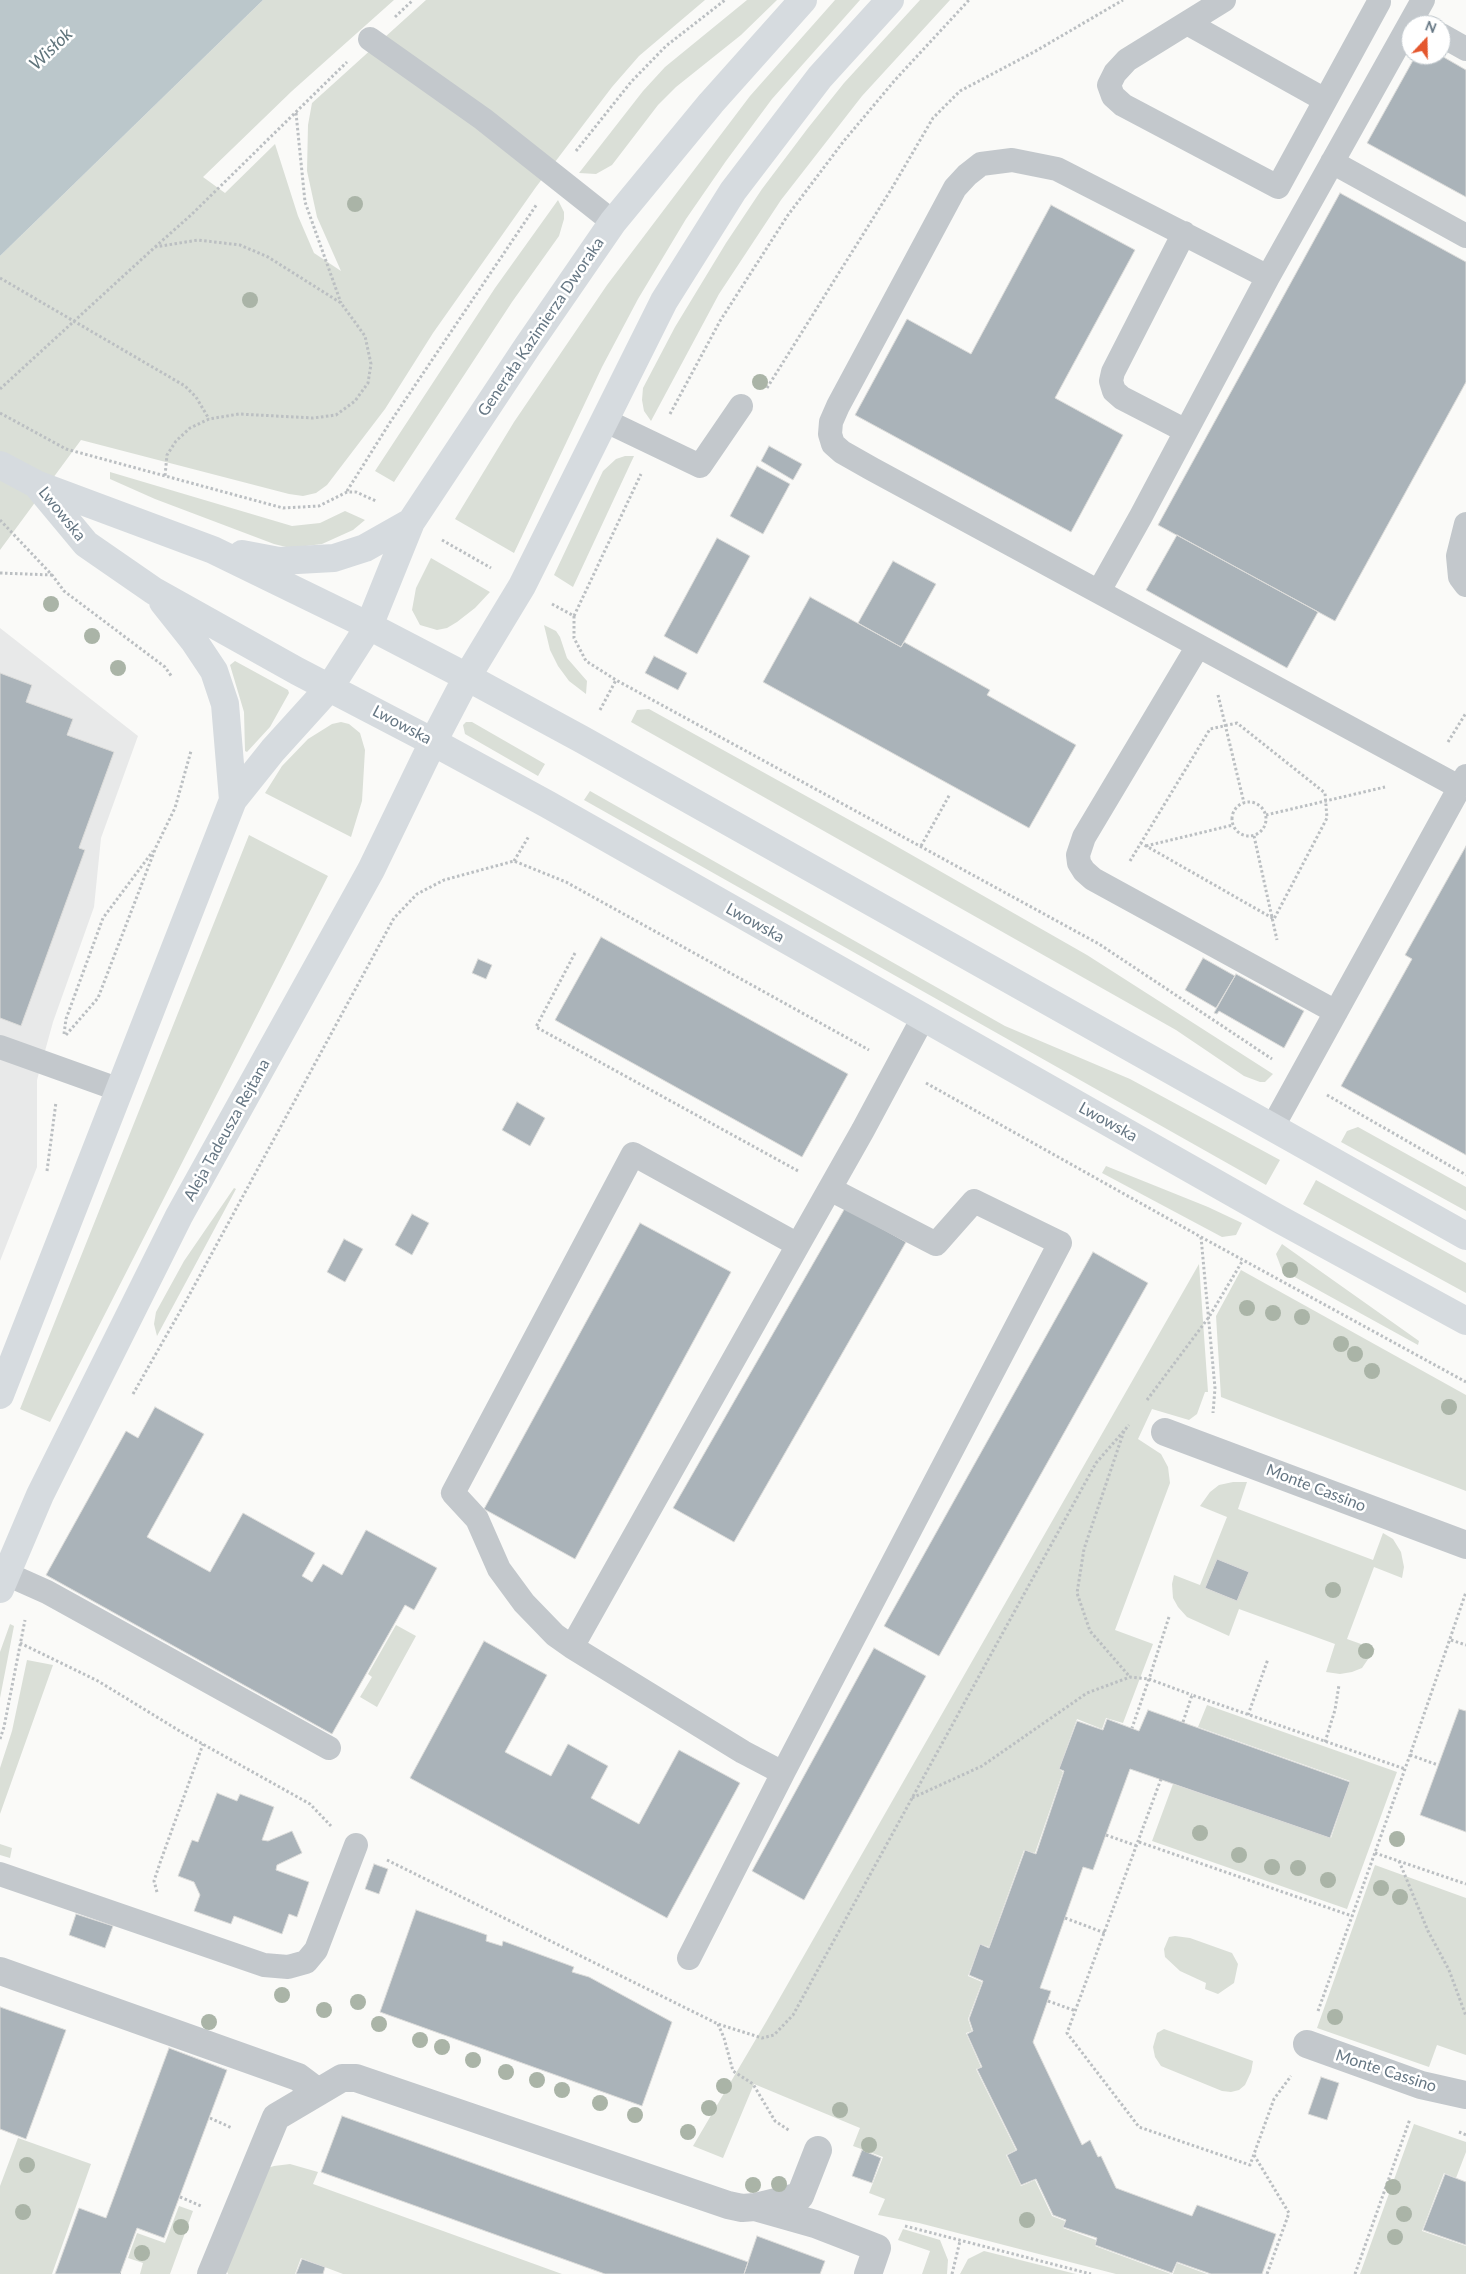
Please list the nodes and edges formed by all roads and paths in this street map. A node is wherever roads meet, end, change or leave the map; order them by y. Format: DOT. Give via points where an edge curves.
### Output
graph roads {
  1 [pos="725,0"];
  2 [pos="803,0"];
  3 [pos="890,0"];
  4 [pos="969,0"];
  5 [pos="1123,0"];
  6 [pos="1224,0"];
  7 [pos="1376,1"];
  8 [pos="1419,15"];
  9 [pos="1187,22"];
  10 [pos="370,39"];
  11 [pos="1451,41"];
  12 [pos="1401,45"];
  13 [pos="1466,49"];
  14 [pos="1325,100"];
  15 [pos="296,112"];
  16 [pos="1332,162"];
  17 [pos="556,176"];
  18 [pos="613,222"];
  19 [pos="1184,233"];
  20 [pos="1466,236"];
  21 [pos="154,247"];
  22 [pos="1268,277"];
  23 [pos="0,278"];
  24 [pos="341,303"];
  25 [pos="0,389"];
  26 [pos="741,406"];
  27 [pos="0,413"];
  28 [pos="208,419"];
  29 [pos="604,420"];
  30 [pos="1186,431"];
  31 [pos="655,444"];
  32 [pos="0,465"];
  33 [pos="165,476"];
  34 [pos="36,484"];
  35 [pos="347,492"];
  36 [pos="379,503"];
  37 [pos="0,520"];
  38 [pos="411,522"];
  39 [pos="1466,524"];
  40 [pos="442,540"];
  41 [pos="214,550"];
  42 [pos="496,571"];
  43 [pos="0,573"];
  44 [pos="52,575"];
  45 [pos="1466,585"];
  46 [pos="154,591"];
  47 [pos="1099,591"];
  48 [pos="546,600"];
  49 [pos="574,616"];
  50 [pos="369,626"];
  51 [pos="1203,649"];
  52 [pos="467,677"];
  53 [pos="174,679"];
  54 [pos="616,680"];
  55 [pos="330,687"];
  56 [pos="603,704"];
  57 [pos="1226,726"];
  58 [pos="433,742"];
  59 [pos="191,744"];
  60 [pos="1463,782"];
  61 [pos="1387,786"];
  62 [pos="950,794"];
  63 [pos="233,800"];
  64 [pos="1325,801"];
  65 [pos="1244,803"];
  66 [pos="1266,815"];
  67 [pos="1233,825"];
  68 [pos="1254,836"];
  69 [pos="1141,843"];
  70 [pos="921,846"];
  71 [pos="1146,846"];
  72 [pos="156,847"];
  73 [pos="522,848"];
  74 [pos="1113,890"];
  75 [pos="1274,919"];
  76 [pos="1278,942"];
  77 [pos="575,953"];
  78 [pos="1336,1012"];
  79 [pos="923,1018"];
  80 [pos="70,1029"];
  81 [pos="2,1055"];
  82 [pos="60,1068"];
  83 [pos="1300,1077"];
  84 [pos="120,1090"];
  85 [pos="1272,1128"];
  86 [pos="1466,1174"];
  87 [pos="47,1176"];
  88 [pos="830,1189"];
  89 [pos="1466,1236"];
  90 [pos="1201,1237"];
  91 [pos="798,1245"];
  92 [pos="1243,1260"];
  93 [pos="1272,1276"];
  94 [pos="1209,1317"];
  95 [pos="1466,1321"];
  96 [pos="1466,1382"];
  97 [pos="0,1395"];
  98 [pos="129,1401"];
  99 [pos="1146,1402"];
  100 [pos="1133,1420"];
  101 [pos="1126,1428"];
  102 [pos="1165,1432"];
  103 [pos="1210,1448"];
  104 [pos="1466,1545"];
  105 [pos="2,1578"];
  106 [pos="33,1585"];
  107 [pos="1466,1592"];
  108 [pos="1169,1617"];
  109 [pos="1451,1640"];
  110 [pos="20,1643"];
  111 [pos="1466,1645"];
  112 [pos="572,1647"];
  113 [pos="1268,1660"];
  114 [pos="1130,1677"];
  115 [pos="1150,1679"];
  116 [pos="1339,1685"];
  117 [pos="1192,1695"];
  118 [pos="1248,1715"];
  119 [pos="1183,1722"];
  120 [pos="1132,1728"];
  121 [pos="0,1739"];
  122 [pos="1325,1742"];
  123 [pos="203,1744"];
  124 [pos="329,1748"];
  125 [pos="1410,1755"];
  126 [pos="1438,1765"];
  127 [pos="1405,1769"];
  128 [pos="783,1773"];
  129 [pos="1161,1779"];
  130 [pos="912,1798"];
  131 [pos="1106,1836"];
  132 [pos="1138,1844"];
  133 [pos="356,1845"];
  134 [pos="1375,1852"];
  135 [pos="1399,1861"];
  136 [pos="0,1874"];
  137 [pos="1466,1884"];
  138 [pos="158,1896"];
  139 [pos="1352,1916"];
  140 [pos="1065,1918"];
  141 [pos="1105,1933"];
  142 [pos="689,1958"];
  143 [pos="0,1972"];
  144 [pos="1048,2001"];
  145 [pos="1076,2011"];
  146 [pos="1466,2016"];
  147 [pos="718,2024"];
  148 [pos="1306,2044"];
  149 [pos="1422,2085"];
  150 [pos="318,2092"];
  151 [pos="1466,2095"];
  152 [pos="818,2150"];
  153 [pos="1254,2154"];
  154 [pos="755,2208"];
  155 [pos="211,2274"];
  156 [pos="868,2274"];
  157 [pos="952,2274"];
  158 [pos="1091,2274"];
  159 [pos="1266,2274"];
  160 [pos="1355,2274"];
  1 -- 17 [label="path" via="666,46 631,82"];
  2 -- 18 [label="main road, Generała Kazimierza Dworaka" via="710,103"];
  3 -- 29 [label="main road" via="820,77 733,191 664,301"];
  4 -- 31 [label="path" via="895,80 788,215 720,321"];
  5 -- 26 [label="path" via="1034,52 960,90 933,118 769,387"];
  6 -- 9 [label="lane"];
  7 -- 8 [label="lane"];
  7 -- 14 [label="lane"];
  9 -- 14 [label="lane"];
  9 -- 14 [label="lane" via="1127,60 1115,73 1109,85 1113,96 1123,105 1278,187"];
  10 -- 15 [label="path"];
  10 -- 17 [label="lane" via="483,119"];
  11 -- 13 [label="lane"];
  12 -- 16 [label="lane"];
  15 -- 21 [label="path"];
  15 -- 24 [label="path" via="305,202"];
  16 -- 20 [label="lane"];
  16 -- 22 [label="lane"];
  17 -- 18 [label="lane"];
  17 -- 35 [label="path"];
  18 -- 38 [label="main road, Generała Kazimierza Dworaka"];
  19 -- 22 [label="lane"];
  19 -- 30 [label="lane" via="1113,372 1112,381 1114,391 1122,398"];
  19 -- 47 [label="lane" via="1056,169 1012,160 981,164 966,174 955,188 831,422 833,444 842,452"];
  21 -- 24 [label="path" via="198,240 240,245 268,257"];
  21 -- 25 [label="path"];
  22 -- 30 [label="lane"];
  23 -- 28 [label="path" via="185,386 196,397"];
  24 -- 28 [label="path" via="364,336 371,364 368,383 355,401 336,415 313,418 239,414"];
  26 -- 31 [label="lane" via="700,466"];
  27 -- 33 [label="path" via="66,449"];
  28 -- 33 [label="path" via="190,428 176,442 167,455"];
  29 -- 31 [label="lane"];
  29 -- 52 [label="main road" via="522,586"];
  30 -- 47 [label="lane"];
  31 -- 49 [label="path"];
  32 -- 34 [label="main road"];
  33 -- 35 [label="path" via="283,508 319,506"];
  34 -- 41 [label="main road, Lwowska"];
  34 -- 46 [label="main road, Lwowska" via="86,544"];
  35 -- 36 [label="path" via="356,492"];
  37 -- 44 [label="path"];
  38 -- 41 [label="main road" via="365,548 334,558 279,561"];
  38 -- 50 [label="main road, Generała Kazimierza Dworaka"];
  39 -- 45 [label="lane" via="1458,556 1460,577"];
  40 -- 42 [label="path"];
  41 -- 50 [label="main road, Lwowska"];
  43 -- 44 [label="path"];
  44 -- 53 [label="path" via="64,591 165,667"];
  46 -- 55 [label="main road, Lwowska"];
  46 -- 63 [label="main road" via="214,671 225,704"];
  47 -- 51 [label="lane"];
  48 -- 49 [label="path"];
  49 -- 54 [label="path" via="574,638 586,660"];
  50 -- 52 [label="main road, Lwowska"];
  50 -- 55 [label="main road, Generała Kazimierza Dworaka"];
  51 -- 57 [label="path"];
  51 -- 60 [label="lane"];
  51 -- 74 [label="lane" via="1079,846 1078,855 1084,871"];
  52 -- 58 [label="main road, Aleja Tadeusza Rejtana"];
  52 -- 85 [label="main road, Lwowska"];
  54 -- 56 [label="path"];
  54 -- 70 [label="path"];
  55 -- 58 [label="main road, Lwowska"];
  55 -- 63 [label="main road"];
  57 -- 64 [label="path" via="1236,723 1324,793"];
  57 -- 65 [label="path"];
  57 -- 69 [label="path" via="1210,729"];
  58 -- 79 [label="main road, Lwowska"];
  58 -- 105 [label="main road, Aleja Tadeusza Rejtana" via="371,870 179,1216"];
  59 -- 72 [label="path" via="175,808"];
  60 -- 78 [label="lane"];
  61 -- 64 [label="path"];
  62 -- 70 [label="path"];
  63 -- 84 [label="main road"];
  64 -- 66 [label="path"];
  64 -- 75 [label="path" via="1327,818"];
  65 -- 66 [label="path" via="1258,804"];
  65 -- 67 [label="path" via="1233,811"];
  66 -- 68 [label="path" via="1266,825"];
  67 -- 68 [label="path" via="1236,832"];
  67 -- 71 [label="path"];
  68 -- 75 [label="path"];
  69 -- 71 [label="path"];
  69 -- 74 [label="path"];
  70 -- 83 [label="path" via="1099,944"];
  71 -- 75 [label="path"];
  72 -- 80 [label="path" via="98,998"];
  72 -- 82 [label="path" via="103,918 66,1019"];
  73 -- 98 [label="path" via="514,861 444,880 417,894 394,918"];
  74 -- 78 [label="lane"];
  75 -- 76 [label="path"];
  77 -- 88 [label="path" via="536,1027"];
  78 -- 83 [label="lane"];
  79 -- 88 [label="lane"];
  79 -- 95 [label="main road, Lwowska"];
  81 -- 82 [label="lane"];
  82 -- 84 [label="lane"];
  82 -- 87 [label="path"];
  83 -- 85 [label="lane"];
  83 -- 86 [label="path" via="1344,1106"];
  84 -- 97 [label="main road"];
  85 -- 89 [label="main road, Lwowska"];
  88 -- 91 [label="lane"];
  88 -- 128 [label="lane" via="936,1244 974,1201 1060,1243"];
  90 -- 94 [label="path"];
  91 -- 112 [label="lane"];
  91 -- 112 [label="lane" via="633,1154 453,1493 477,1520 499,1569 524,1603 555,1635"];
  92 -- 94 [label="path"];
  93 -- 96 [label="path"];
  94 -- 99 [label="path"];
  94 -- 103 [label="path" via="1215,1388"];
  100 -- 101 [label="path"];
  101 -- 114 [label="path" via="1084,1549 1077,1593 1090,1631"];
  101 -- 130 [label="path" via="1096,1463"];
  102 -- 103 [label="street, Monte Cassino"];
  103 -- 104 [label="street, Monte Cassino"];
  105 -- 106 [label="lane"];
  106 -- 110 [label="path"];
  106 -- 124 [label="lane"];
  107 -- 109 [label="path"];
  108 -- 115 [label="path"];
  109 -- 111 [label="path"];
  109 -- 125 [label="path"];
  110 -- 121 [label="path"];
  110 -- 123 [label="path" via="98,1681"];
  112 -- 128 [label="lane"];
  113 -- 118 [label="path"];
  114 -- 115 [label="path"];
  114 -- 130 [label="path" via="1086,1693 982,1766"];
  115 -- 117 [label="path"];
  115 -- 120 [label="path"];
  116 -- 122 [label="path"];
  117 -- 118 [label="path"];
  117 -- 119 [label="path"];
  118 -- 122 [label="path"];
  122 -- 127 [label="path"];
  123 -- 133 [label="path" via="310,1804 336,1832"];
  123 -- 138 [label="path" via="158,1867 154,1881"];
  125 -- 126 [label="path"];
  125 -- 127 [label="path"];
  127 -- 134 [label="path"];
  128 -- 142 [label="lane"];
  129 -- 132 [label="path"];
  130 -- 147 [label="path" via="793,2016 774,2035 762,2038"];
  131 -- 132 [label="path"];
  132 -- 139 [label="path"];
  132 -- 141 [label="path"];
  133 -- 136 [label="lane" via="316,1950 306,1962 288,1967 264,1966"];
  133 -- 147 [label="path"];
  134 -- 135 [label="path"];
  134 -- 139 [label="path"];
  135 -- 137 [label="path"];
  135 -- 146 [label="path" via="1428,1931 1449,1970"];
  139 -- 148 [label="path"];
  140 -- 141 [label="path"];
  141 -- 145 [label="path"];
  143 -- 150 [label="street" via="298,2077"];
  144 -- 145 [label="path"];
  145 -- 153 [label="path" via="1067,2033 1139,2127 1250,2165"];
  147 -- 152 [label="path" via="733,2071 754,2084 775,2121"];
  148 -- 149 [label="street, Monte Cassino"];
  148 -- 153 [label="path" via="1292,2074 1274,2099"];
  149 -- 151 [label="street, Monte Cassino"];
  149 -- 160 [label="path"];
  150 -- 154 [label="street" via="342,2078 356,2078 728,2205"];
  150 -- 155 [label="street" via="276,2117"];
  152 -- 154 [label="street" via="800,2196"];
  153 -- 159 [label="path" via="1289,2213"];
  154 -- 156 [label="street" via="815,2224 877,2248"];
  157 -- 158 [label="path" via="960,2242"];
}
